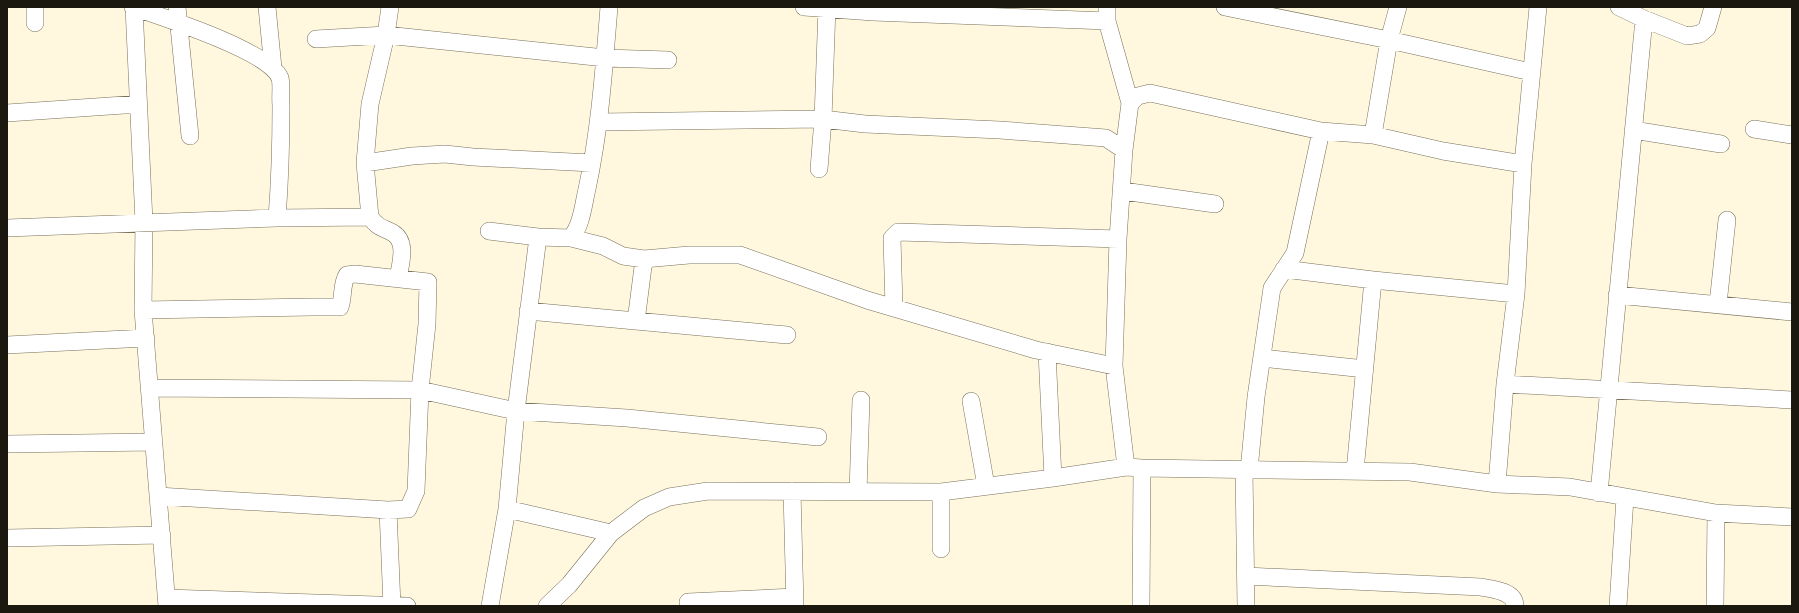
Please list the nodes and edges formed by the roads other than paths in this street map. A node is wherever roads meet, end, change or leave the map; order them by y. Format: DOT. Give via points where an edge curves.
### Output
graph roads {
  1 [pos="134,7"];
  2 [pos="267,7"];
  3 [pos="390,7"];
  4 [pos="609,7"];
  5 [pos="804,7"];
  6 [pos="827,7"];
  7 [pos="1225,7"];
  8 [pos="1398,7"];
  9 [pos="1538,7"];
  10 [pos="1619,7"];
  11 [pos="1713,7"];
  12 [pos="988,12"];
  13 [pos="177,14"];
  14 [pos="1107,14"];
  15 [pos="1644,19"];
  16 [pos="386,35"];
  17 [pos="316,39"];
  18 [pos="1389,40"];
  19 [pos="605,58"];
  20 [pos="668,60"];
  21 [pos="272,68"];
  22 [pos="1531,72"];
  23 [pos="1130,103"];
  24 [pos="139,104"];
  25 [pos="7,113"];
  26 [pos="824,119"];
  27 [pos="599,122"];
  28 [pos="1754,129"];
  29 [pos="1633,130"];
  30 [pos="1321,131"];
  31 [pos="1373,135"];
  32 [pos="1792,135"];
  33 [pos="190,136"];
  34 [pos="1721,144"];
  35 [pos="1124,150"];
  36 [pos="365,163"];
  37 [pos="592,163"];
  38 [pos="1523,164"];
  39 [pos="819,169"];
  40 [pos="1123,190"];
  41 [pos="1215,204"];
  42 [pos="370,217"];
  43 [pos="277,218"];
  44 [pos="1727,220"];
  45 [pos="144,222"];
  46 [pos="7,228"];
  47 [pos="488,231"];
  48 [pos="538,237"];
  49 [pos="571,238"];
  50 [pos="1118,239"];
  51 [pos="644,259"];
  52 [pos="1284,269"];
  53 [pos="398,280"];
  54 [pos="1373,280"];
  55 [pos="1516,294"];
  56 [pos="1617,295"];
  57 [pos="1718,304"];
  58 [pos="894,308"];
  59 [pos="144,310"];
  60 [pos="528,311"];
  61 [pos="1792,312"];
  62 [pos="636,321"];
  63 [pos="787,336"];
  64 [pos="146,338"];
  65 [pos="7,345"];
  66 [pos="1047,352"];
  67 [pos="1262,358"];
  68 [pos="1114,366"];
  69 [pos="1365,369"];
  70 [pos="1506,384"];
  71 [pos="150,388"];
  72 [pos="420,390"];
  73 [pos="1609,390"];
  74 [pos="861,400"];
  75 [pos="1792,400"];
  76 [pos="971,401"];
  77 [pos="516,411"];
  78 [pos="818,437"];
  79 [pos="154,442"];
  80 [pos="7,444"];
  81 [pos="1134,468"];
  82 [pos="1246,470"];
  83 [pos="1355,471"];
  84 [pos="1053,478"];
  85 [pos="1497,484"];
  86 [pos="986,486"];
  87 [pos="792,491"];
  88 [pos="858,492"];
  89 [pos="940,492"];
  90 [pos="1599,493"];
  91 [pos="158,496"];
  92 [pos="1625,498"];
  93 [pos="507,509"];
  94 [pos="388,510"];
  95 [pos="1716,513"];
  96 [pos="1792,518"];
  97 [pos="611,533"];
  98 [pos="162,535"];
  99 [pos="7,538"];
  100 [pos="940,549"];
  101 [pos="1246,576"];
  102 [pos="795,601"];
  103 [pos="167,602"];
  104 [pos="688,602"];
  105 [pos="1717,605"];
  106 [pos="392,606"];
  107 [pos="407,606"];
  108 [pos="490,606"];
  109 [pos="547,606"];
  110 [pos="1141,606"];
  111 [pos="1246,606"];
  112 [pos="1515,606"];
  113 [pos="1618,606"];
  1 -- 13 [label="street"];
  1 -- 24 [label="street"];
  2 -- 21 [label="street"];
  3 -- 16 [label="street"];
  4 -- 19 [label="street"];
  5 -- 6 [label="street"];
  6 -- 12 [label="street" via="873,12"];
  6 -- 26 [label="street"];
  7 -- 18 [label="street"];
  8 -- 18 [label="street"];
  9 -- 22 [label="street"];
  10 -- 15 [label="street"];
  11 -- 15 [label="street" via="1708,28 1700,34 1687,36"];
  12 -- 14 [label="street"];
  13 -- 21 [label="street"];
  13 -- 33 [label="street"];
  14 -- 23 [label="street"];
  15 -- 29 [label="street"];
  16 -- 17 [label="street"];
  16 -- 19 [label="street"];
  16 -- 36 [label="street" via="370,104"];
  18 -- 22 [label="street"];
  18 -- 31 [label="street"];
  19 -- 20 [label="street"];
  19 -- 27 [label="street"];
  21 -- 43 [label="street" via="280,78 281,136"];
  22 -- 38 [label="street"];
  23 -- 30 [label="street" via="1138,96 1150,93"];
  23 -- 35 [label="street"];
  24 -- 25 [label="street"];
  24 -- 45 [label="street"];
  26 -- 27 [label="street"];
  26 -- 35 [label="street" via="865,124 1106,138"];
  26 -- 39 [label="street"];
  27 -- 37 [label="street"];
  28 -- 32 [label="street"];
  29 -- 34 [label="street"];
  29 -- 56 [label="street"];
  30 -- 31 [label="street"];
  30 -- 52 [label="street" via="1295,253"];
  31 -- 38 [label="street" via="1443,151"];
  35 -- 40 [label="street"];
  36 -- 37 [label="street" via="445,154"];
  36 -- 42 [label="street"];
  37 -- 49 [label="street" via="578,229"];
  38 -- 55 [label="street"];
  40 -- 41 [label="street"];
  40 -- 50 [label="street"];
  42 -- 43 [label="street"];
  42 -- 53 [label="street" via="382,229 392,232 400,240 402,245"];
  43 -- 45 [label="street"];
  44 -- 57 [label="street"];
  45 -- 46 [label="street"];
  45 -- 59 [label="street"];
  47 -- 48 [label="street"];
  48 -- 49 [label="street"];
  48 -- 60 [label="street"];
  49 -- 51 [label="street" via="603,246 623,256"];
  50 -- 58 [label="street" via="898,232 892,238"];
  50 -- 68 [label="street"];
  51 -- 58 [label="street" via="689,255 740,255"];
  51 -- 62 [label="street"];
  52 -- 54 [label="street"];
  52 -- 67 [label="street" via="1272,288"];
  53 -- 59 [label="street" via="348,275 344,280 340,307 333,308"];
  53 -- 72 [label="street" via="428,282 427,324"];
  54 -- 55 [label="street"];
  54 -- 69 [label="street"];
  55 -- 70 [label="street"];
  56 -- 57 [label="street"];
  56 -- 73 [label="street"];
  57 -- 61 [label="street"];
  58 -- 66 [label="street"];
  59 -- 64 [label="street"];
  60 -- 62 [label="street"];
  60 -- 77 [label="street"];
  62 -- 63 [label="street"];
  64 -- 65 [label="street"];
  64 -- 71 [label="street"];
  66 -- 68 [label="street"];
  66 -- 84 [label="street"];
  67 -- 69 [label="street"];
  67 -- 82 [label="street"];
  68 -- 81 [label="street"];
  69 -- 83 [label="street"];
  70 -- 73 [label="street"];
  70 -- 85 [label="street"];
  71 -- 72 [label="street"];
  71 -- 79 [label="street"];
  72 -- 77 [label="street"];
  72 -- 94 [label="street" via="416,491 408,509"];
  73 -- 75 [label="street"];
  73 -- 90 [label="street"];
  74 -- 88 [label="street"];
  76 -- 86 [label="street"];
  77 -- 78 [label="street" via="627,418"];
  77 -- 93 [label="street"];
  79 -- 80 [label="street"];
  79 -- 91 [label="street"];
  81 -- 82 [label="street"];
  81 -- 84 [label="street"];
  81 -- 110 [label="street"];
  82 -- 83 [label="street"];
  82 -- 101 [label="street"];
  83 -- 85 [label="street" via="1410,472"];
  84 -- 86 [label="street"];
  85 -- 90 [label="street" via="1570,487"];
  86 -- 89 [label="street"];
  87 -- 88 [label="street"];
  87 -- 97 [label="street" via="708,491 670,497 644,508"];
  87 -- 102 [label="street"];
  88 -- 89 [label="street"];
  89 -- 100 [label="street"];
  90 -- 92 [label="street"];
  91 -- 94 [label="street"];
  91 -- 98 [label="street"];
  92 -- 95 [label="street"];
  92 -- 113 [label="street"];
  93 -- 97 [label="street"];
  93 -- 108 [label="street"];
  94 -- 106 [label="street"];
  95 -- 96 [label="street"];
  95 -- 105 [label="street"];
  97 -- 109 [label="street" via="569,585"];
  98 -- 99 [label="street"];
  98 -- 103 [label="street"];
  101 -- 111 [label="street"];
  101 -- 112 [label="street" via="1481,587 1498,589 1513,598"];
  102 -- 104 [label="street"];
  103 -- 106 [label="street"];
  106 -- 107 [label="street"];
}
